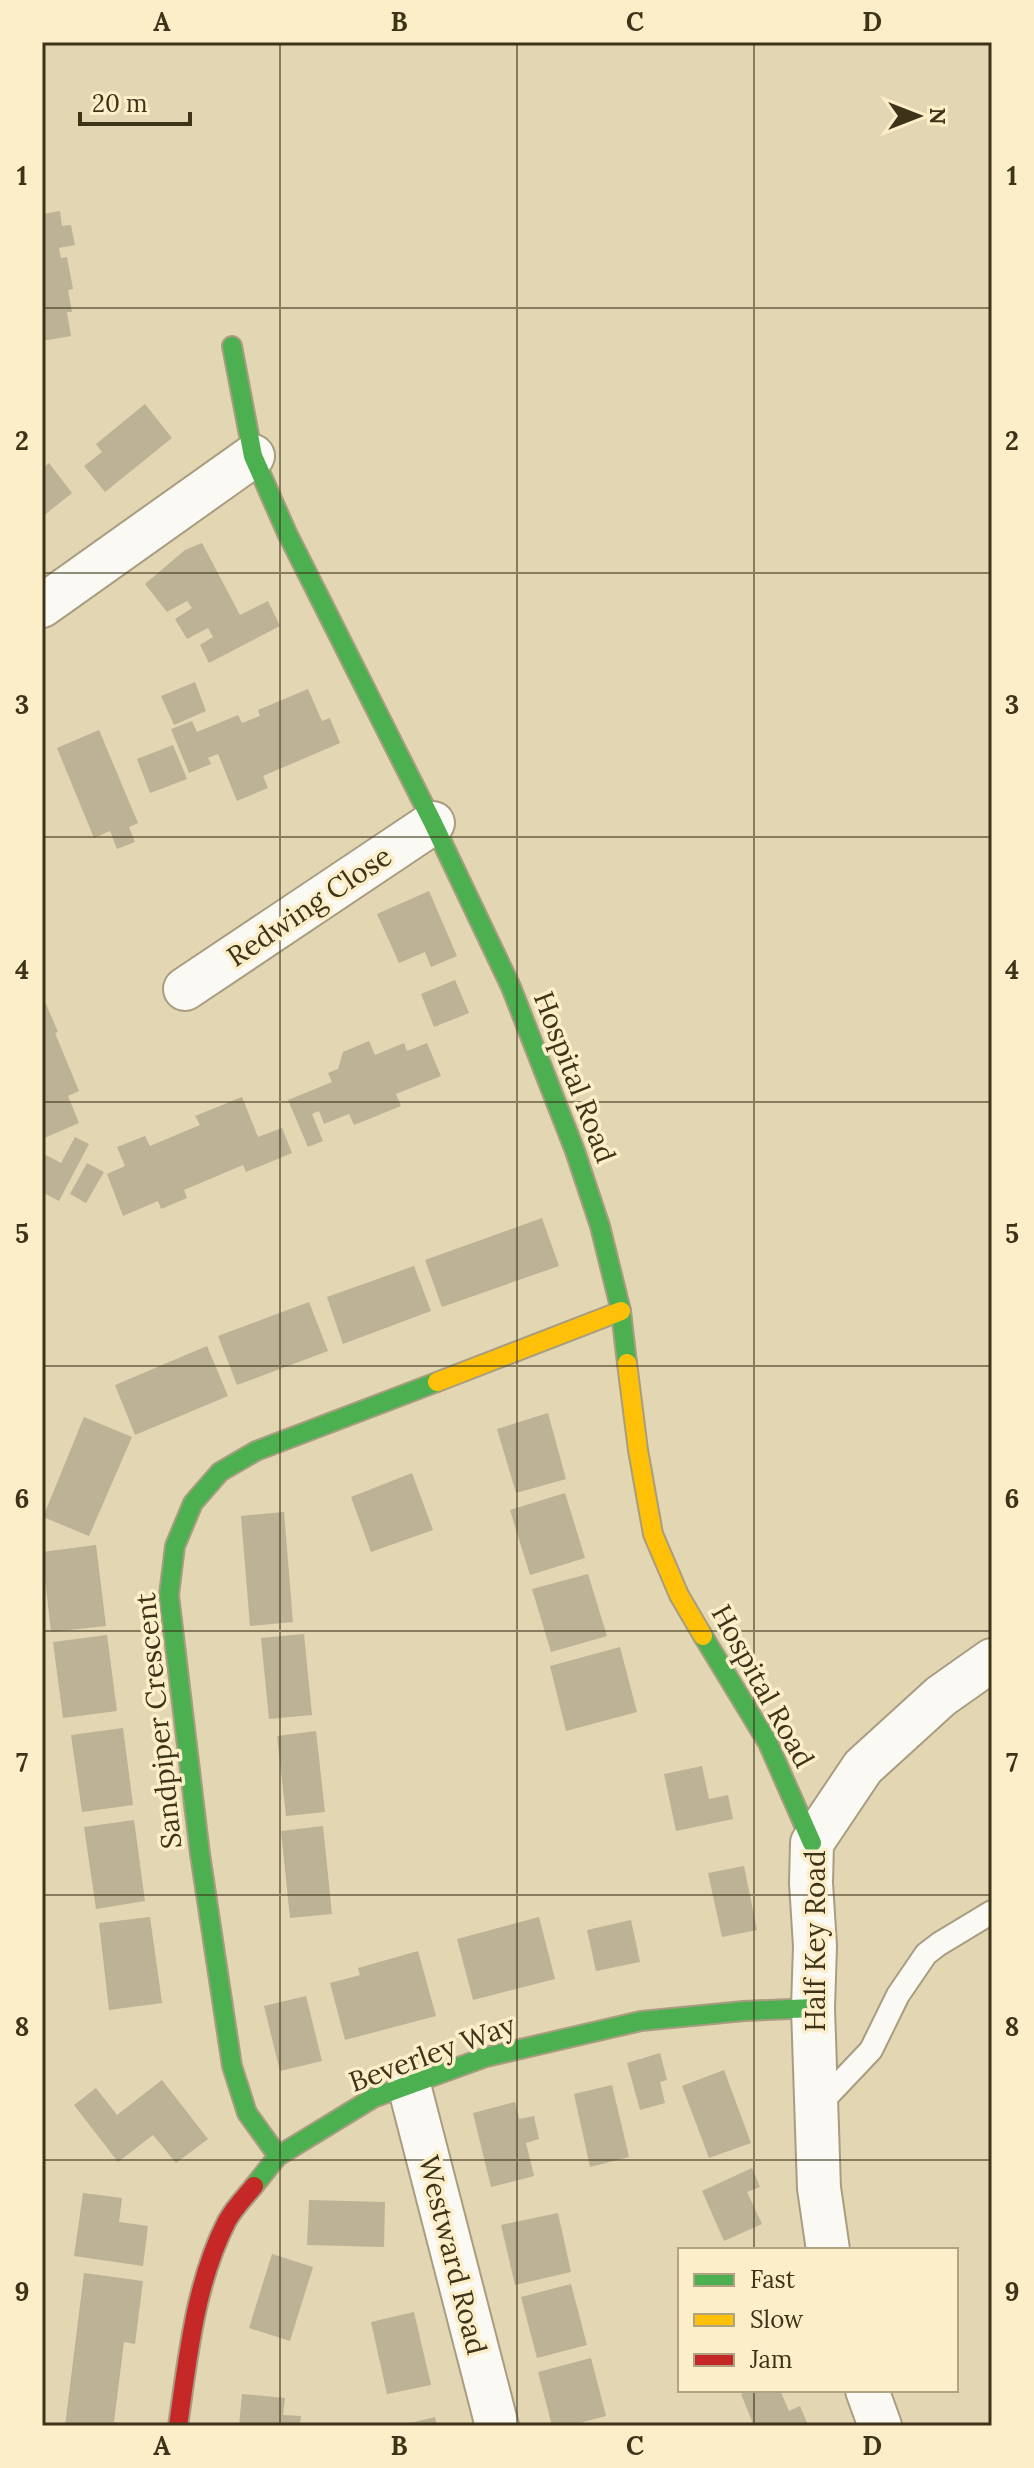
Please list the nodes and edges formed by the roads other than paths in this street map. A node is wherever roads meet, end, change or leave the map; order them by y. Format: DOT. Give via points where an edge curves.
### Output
graph roads {
  1 [pos="232,346"];
  2 [pos="253,456"];
  3 [pos="42,606"];
  4 [pos="433,823"];
  5 [pos="185,989"];
  6 [pos="621,1311"];
  7 [pos="992,1660"];
  8 [pos="812,1843"];
  9 [pos="992,1912"];
  10 [pos="813,2008"];
  11 [pos="409,2085"];
  12 [pos="816,2108"];
  13 [pos="278,2156"];
  14 [pos="828,2248"];
  15 [pos="868,2392"];
  16 [pos="178,2426"];
  17 [pos="497,2426"];
  18 [pos="880,2426"];
  1 -- 2 [label="street, Hospital Road"];
  2 -- 3 [label="street"];
  2 -- 4 [label="street, Hospital Road"];
  4 -- 5 [label="street, Redwing Close"];
  4 -- 6 [label="street, Hospital Road" via="511,987 575,1151"];
  6 -- 8 [label="street, Hospital Road" via="653,1534 679,1595 768,1743"];
  6 -- 13 [label="street, Sandpiper Crescent" via="256,1451 220,1472 193,1503 175,1546 169,1595 232,2066 247,2113"];
  7 -- 8 [label="street, Half Key Road" via="941,1696 863,1767"];
  8 -- 10 [label="street, Half Key Road"];
  9 -- 12 [label="lane" via="926,1954 871,2050"];
  10 -- 11 [label="street, Beverley Way" via="641,2021 486,2057"];
  10 -- 12 [label="street, Half Key Road"];
  11 -- 13 [label="street, Beverley Way" via="373,2098"];
  11 -- 17 [label="street, Westward Road"];
  12 -- 14 [label="street, Half Key Road"];
  13 -- 16 [label="street, Beverley Way" via="228,2219 205,2278"];
  15 -- 18 [label="street"];
}
